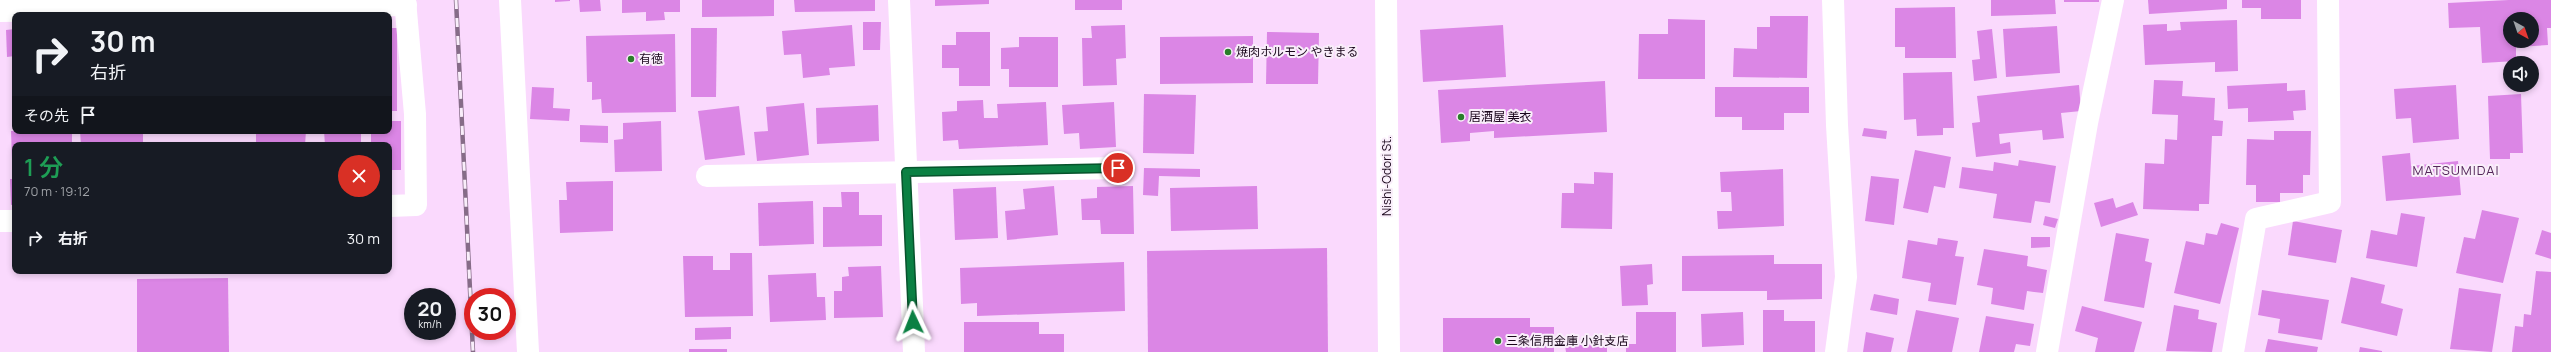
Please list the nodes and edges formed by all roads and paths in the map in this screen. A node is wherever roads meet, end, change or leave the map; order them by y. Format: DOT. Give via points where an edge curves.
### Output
graph roads {
  1 [pos="510,0"];
  2 [pos="899,0"];
  3 [pos="1386,0"];
  4 [pos="1833,0"];
  5 [pos="2113,0"];
  6 [pos="2328,0"];
  7 [pos="405,3"];
  8 [pos="0,11"];
  9 [pos="1118,168"];
  10 [pos="906,172"];
  11 [pos="707,176"];
  12 [pos="392,206"];
  13 [pos="12,220"];
  14 [pos="0,221"];
  15 [pos="528,352"];
  16 [pos="914,352"];
  17 [pos="1388,352"];
  18 [pos="1836,352"];
  19 [pos="2047,352"];
  20 [pos="2233,352"];
  1 -- 15 [label="street"];
  2 -- 10 [label="street"];
  3 -- 17 [label="street, Nishi-Odori St."];
  4 -- 18 [label="street" via="1836,125 1846,277"];
  5 -- 19 [label="street" via="2087,123"];
  6 -- 20 [label="street" via="2330,202 2256,219"];
  7 -- 8 [label="street"];
  7 -- 12 [label="street" via="415,114 416,205"];
  9 -- 10 [label="street"];
  10 -- 11 [label="street"];
  10 -- 16 [label="street"];
  13 -- 14 [label="street"];
}
